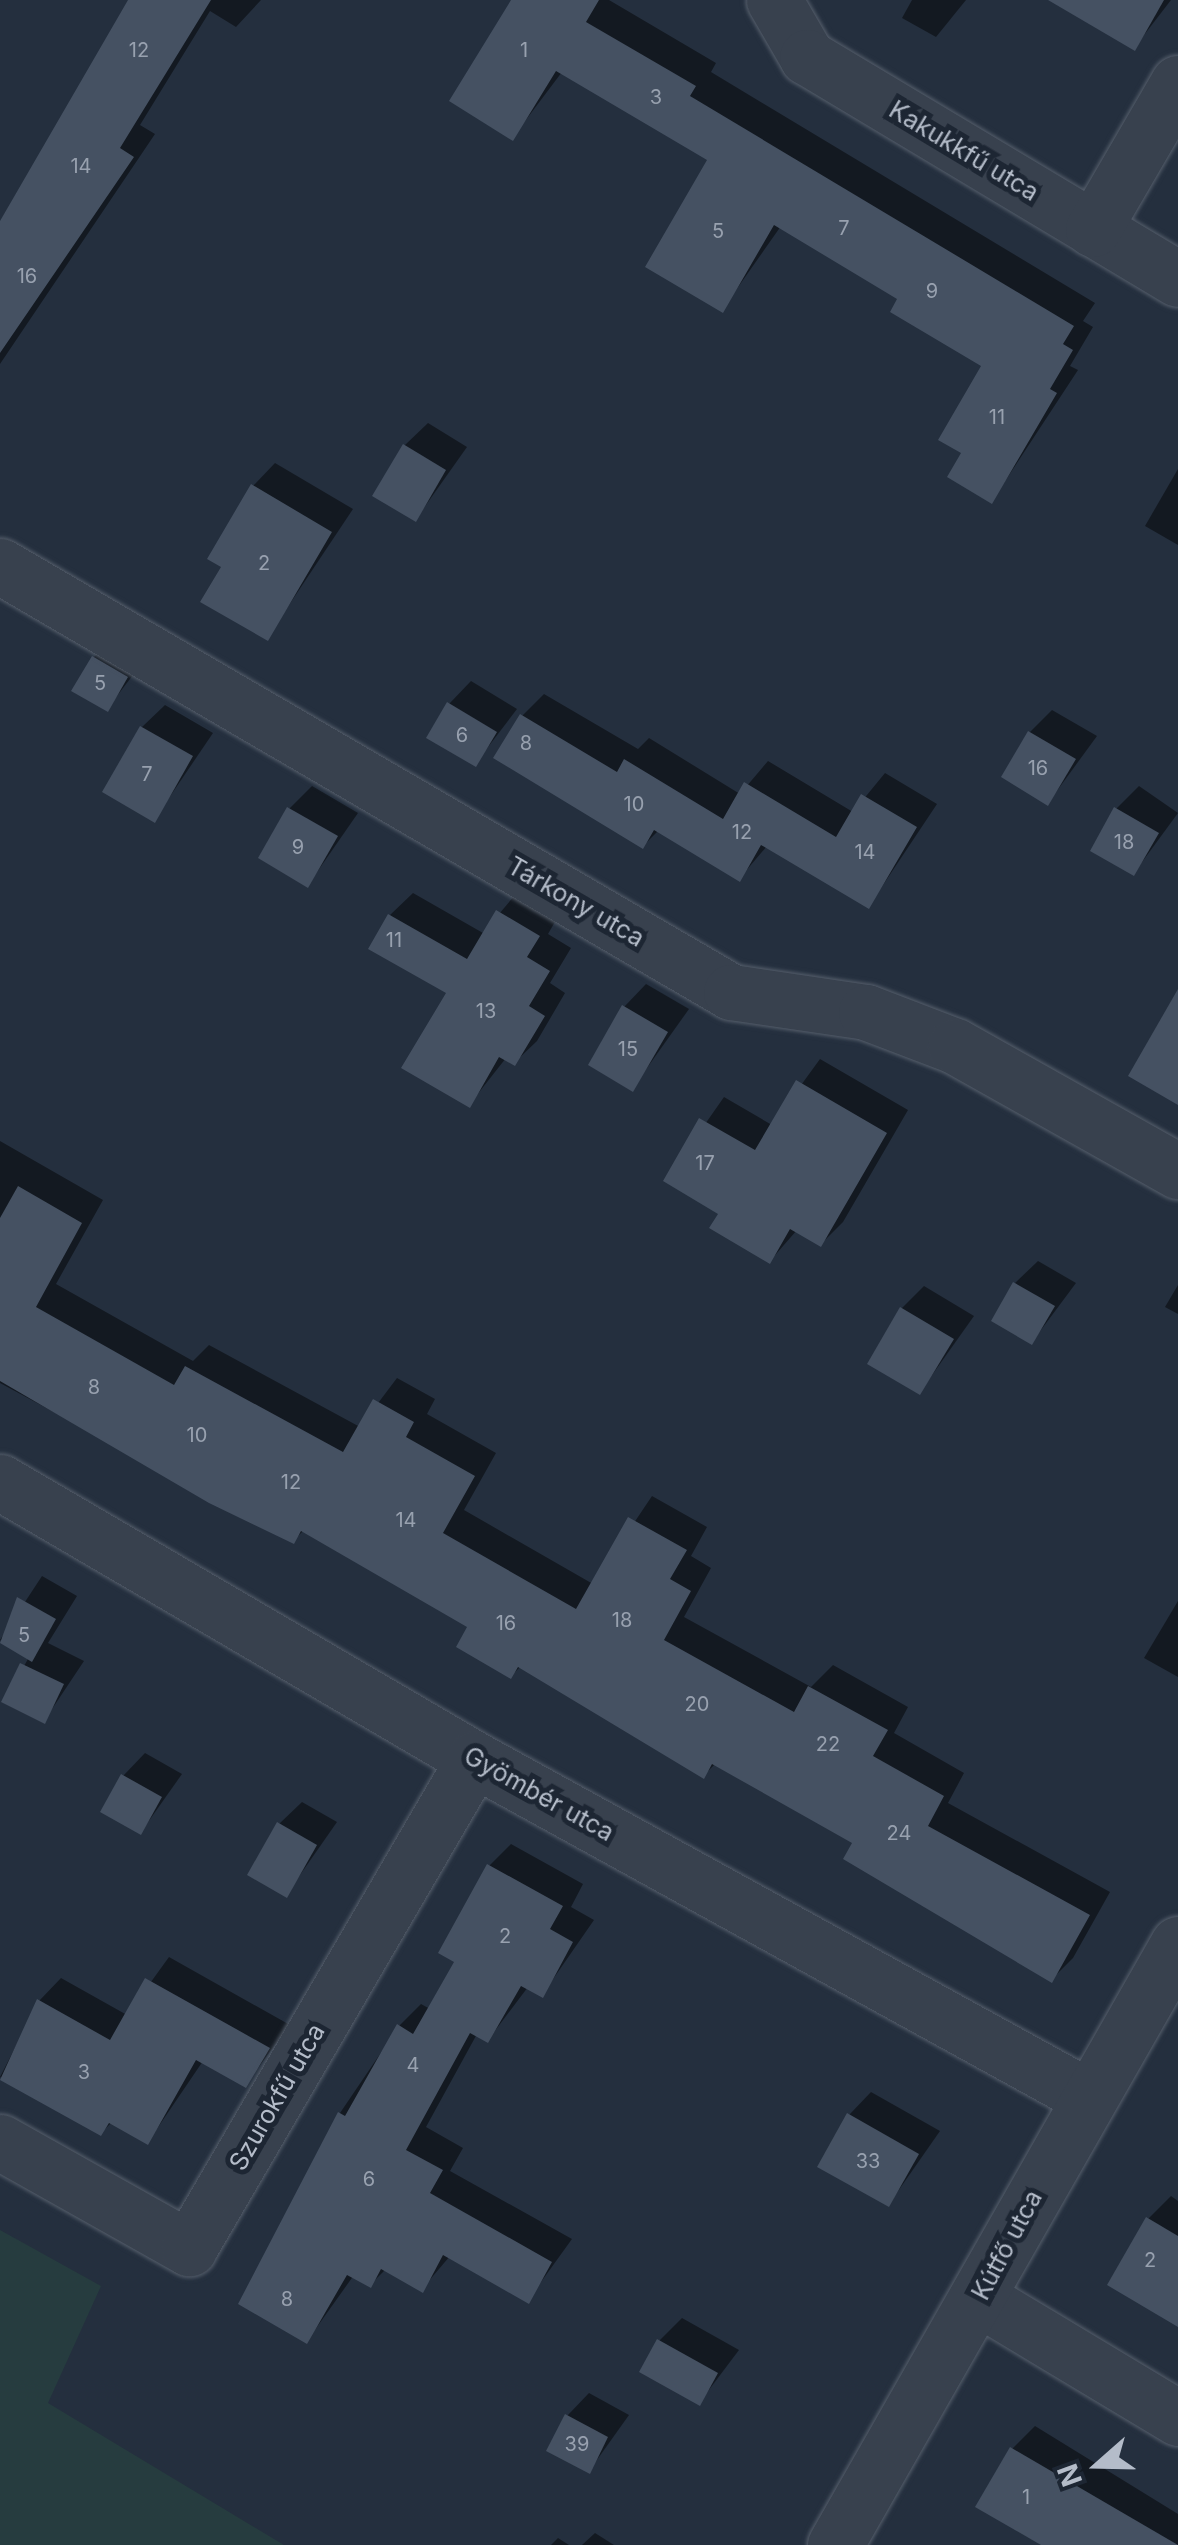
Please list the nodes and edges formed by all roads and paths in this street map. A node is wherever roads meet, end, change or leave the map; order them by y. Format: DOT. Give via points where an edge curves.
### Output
graph roads {
  1 [pos="774,0"];
  2 [pos="1178,83"];
  3 [pos="1093,229"];
  4 [pos="1178,279"];
  5 [pos="0,566"];
  6 [pos="1178,1170"];
  7 [pos="0,1482"];
  8 [pos="474,1758"];
  9 [pos="1178,1944"];
  10 [pos="1085,2094"];
  11 [pos="0,2142"];
  12 [pos="980,2299"];
  13 [pos="1178,2418"];
  14 [pos="835,2545"];
  1 -- 3 [label="street, Kakukkfű utca" via="807,57"];
  2 -- 3 [label="street"];
  3 -- 4 [label="street, Kakukkfű utca"];
  5 -- 6 [label="street, Tárkony utca" via="731,992 866,1012 955,1046"];
  7 -- 8 [label="street, Gyömbér utca"];
  8 -- 10 [label="street, Gyömbér utca"];
  8 -- 11 [label="street, Szurokfű utca" via="190,2248"];
  9 -- 10 [label="street, Kútfő utca"];
  10 -- 12 [label="street, Kútfő utca"];
  12 -- 13 [label="street"];
  12 -- 14 [label="street, Kútfő utca"];
}
